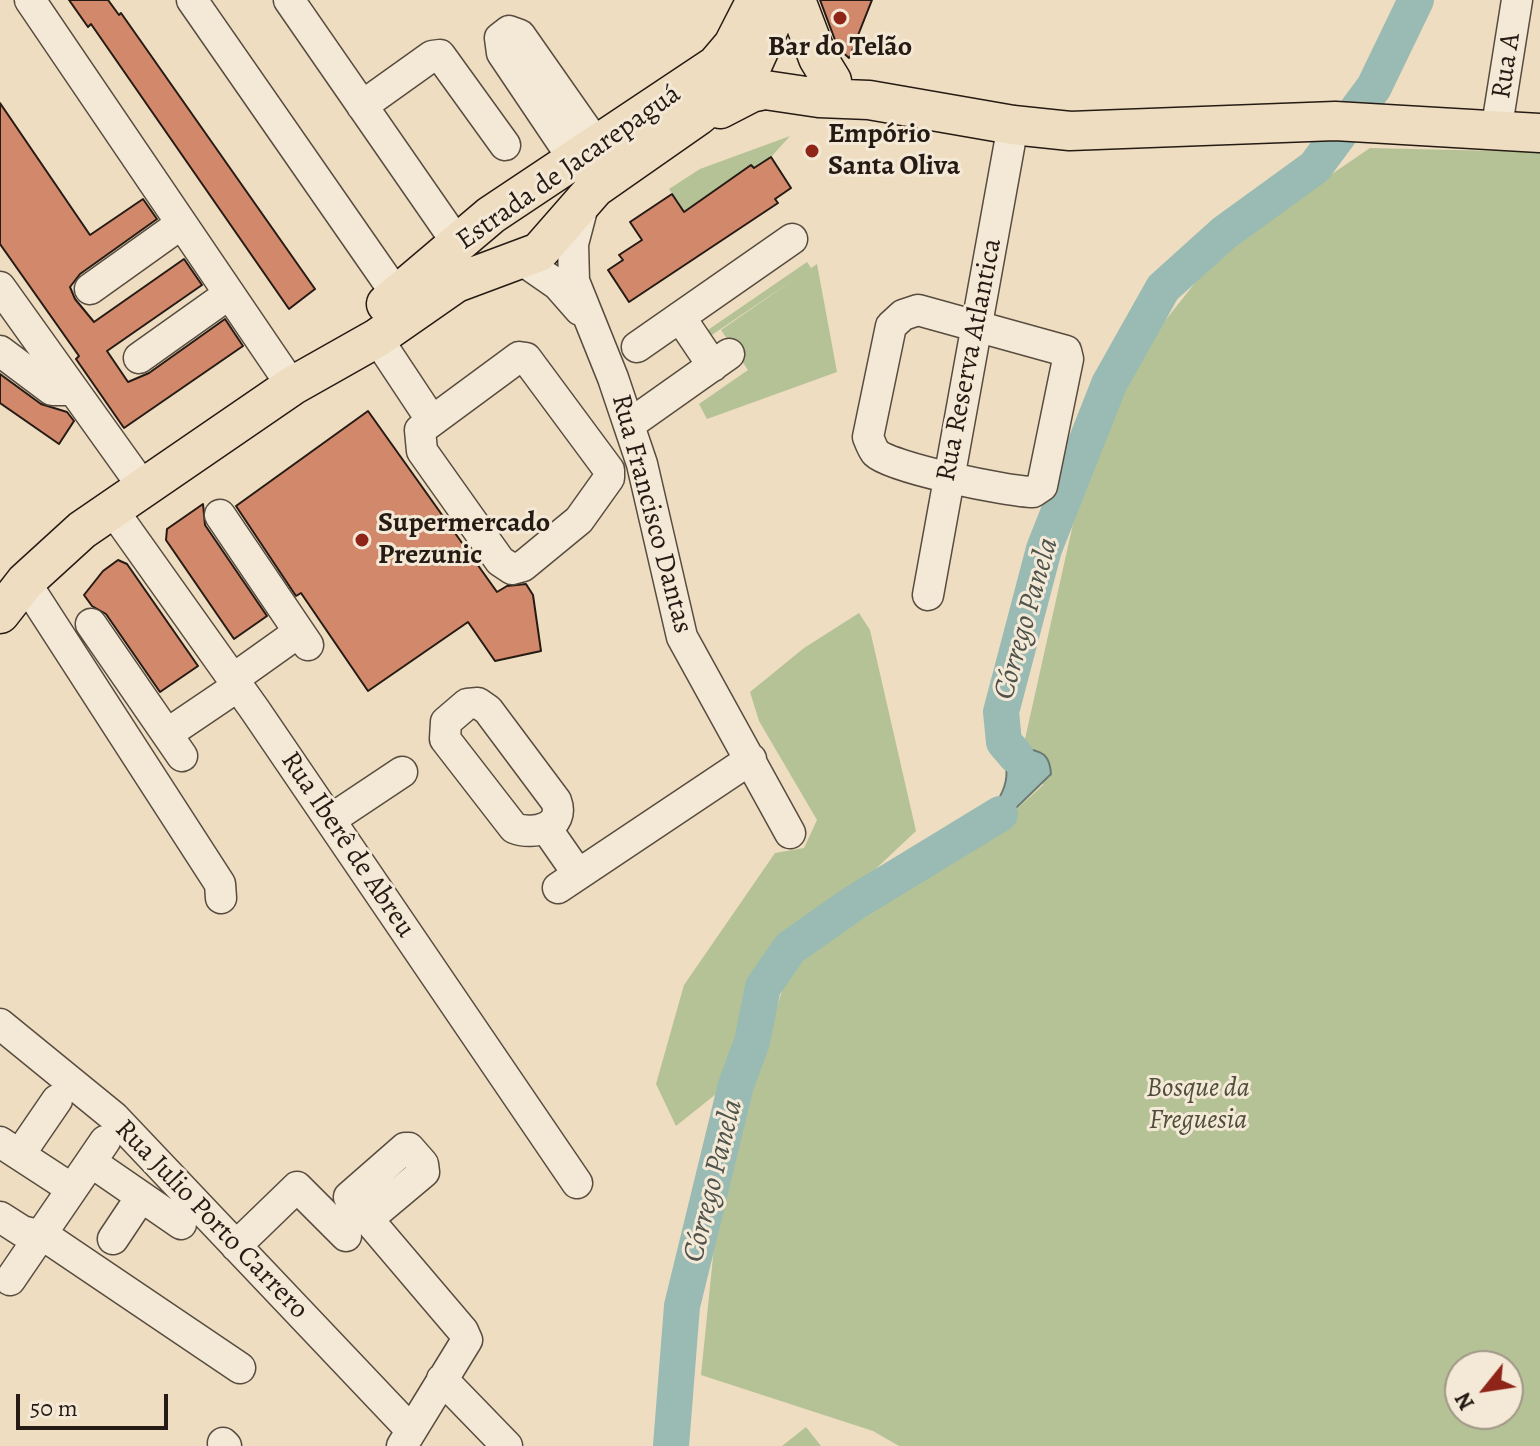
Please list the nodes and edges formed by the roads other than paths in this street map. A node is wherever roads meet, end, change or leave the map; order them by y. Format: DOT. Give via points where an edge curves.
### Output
graph roads {
  1 [pos="30,0"];
  2 [pos="192,0"];
  3 [pos="289,0"];
  4 [pos="756,0"];
  5 [pos="782,0"];
  6 [pos="796,0"];
  7 [pos="1517,0"];
  8 [pos="753,64"];
  9 [pos="703,75"];
  10 [pos="832,81"];
  11 [pos="869,100"];
  12 [pos="362,106"];
  13 [pos="698,116"];
  14 [pos="1013,125"];
  15 [pos="1496,132"];
  16 [pos="1540,133"];
  17 [pos="505,145"];
  18 [pos="586,152"];
  19 [pos="586,196"];
  20 [pos="181,224"];
  21 [pos="792,239"];
  22 [pos="458,244"];
  23 [pos="522,260"];
  24 [pos="0,287"];
  25 [pos="90,289"];
  26 [pos="229,294"];
  27 [pos="680,317"];
  28 [pos="586,318"];
  29 [pos="388,321"];
  30 [pos="978,325"];
  31 [pos="637,347"];
  32 [pos="0,351"];
  33 [pos="139,358"];
  34 [pos="292,386"];
  35 [pos="73,390"];
  36 [pos="438,416"];
  37 [pos="630,424"];
  38 [pos="948,476"];
  39 [pos="143,487"];
  40 [pos="112,509"];
  41 [pos="220,515"];
  42 [pos="25,582"];
  43 [pos="928,595"];
  44 [pos="0,614"];
  45 [pos="91,624"];
  46 [pos="236,682"];
  47 [pos="751,759"];
  48 [pos="402,772"];
  49 [pos="330,820"];
  50 [pos="546,828"];
  51 [pos="790,833"];
  52 [pos="221,898"];
  53 [pos="0,1024"];
  54 [pos="57,1100"];
  55 [pos="9,1155"];
  56 [pos="577,1183"];
  57 [pos="72,1189"];
  58 [pos="141,1197"];
  59 [pos="0,1217"];
  60 [pos="181,1224"];
  61 [pos="41,1235"];
  62 [pos="113,1239"];
  63 [pos="236,1246"];
  64 [pos="10,1280"];
  65 [pos="240,1368"];
  66 [pos="442,1379"];
  67 [pos="406,1438"];
  68 [pos="507,1446"];
  1 -- 20 [label="street"];
  2 -- 29 [label="street"];
  3 -- 12 [label="street"];
  4 -- 9 [label="main road, Estrada de Jacarepaguá" via="733,45"];
  5 -- 8 [label="main road, Estrada de Jacarepaguá"];
  6 -- 10 [label="main road"];
  7 -- 15 [label="street, Rua A"];
  8 -- 9 [label="main road" via="730,63"];
  8 -- 10 [label="main road"];
  8 -- 13 [label="main road, Estrada de Jacarepaguá"];
  9 -- 18 [label="main road, Estrada de Jacarepaguá"];
  10 -- 11 [label="main road"];
  11 -- 13 [label="main road" via="765,90"];
  11 -- 14 [label="main road"];
  12 -- 17 [label="street" via="440,55"];
  12 -- 22 [label="street"];
  13 -- 19 [label="main road, Estrada de Jacarepaguá"];
  14 -- 15 [label="main road" via="1070,131 1335,121"];
  14 -- 30 [label="street, Rua Reserva Atlantica"];
  15 -- 16 [label="main road"];
  18 -- 22 [label="main road, Estrada de Jacarepaguá" via="491,215"];
  18 -- 23 [label="main road" via="556,187 507,222 506,245"];
  19 -- 23 [label="main road, Estrada de Jacarepaguá" via="547,245"];
  19 -- 28 [label="street, Rua Francisco Dantas" via="575,228 572,261"];
  20 -- 25 [label="street"];
  20 -- 26 [label="street"];
  21 -- 27 [label="street"];
  22 -- 29 [label="main road, Estrada de Jacarepaguá"];
  23 -- 28 [label="street, Rua Francisco Dantas" via="558,285"];
  23 -- 29 [label="main road, Estrada de Jacarepaguá" via="474,273"];
  24 -- 35 [label="street"];
  26 -- 33 [label="street"];
  26 -- 34 [label="street"];
  27 -- 31 [label="street"];
  27 -- 37 [label="street" via="721,360"];
  28 -- 37 [label="street, Rua Francisco Dantas"];
  29 -- 34 [label="main road, Estrada de Jacarepaguá"];
  29 -- 36 [label="street"];
  30 -- 38 [label="street, Rua Reserva Atlantica"];
  30 -- 38 [label="street" via="918,310 891,326 868,437 877,454 897,464"];
  30 -- 38 [label="street" via="1066,351 1068,359 1042,486 1023,492"];
  32 -- 35 [label="street" via="52,390"];
  34 -- 39 [label="main road, Estrada de Jacarepaguá"];
  35 -- 39 [label="street"];
  36 -- 36 [label="street" via="420,430 422,451 500,561 512,569 523,566 579,520 609,478 609,470 526,358 519,357"];
  37 -- 47 [label="street, Rua Francisco Dantas" via="682,637"];
  38 -- 43 [label="street, Rua Reserva Atlantica"];
  39 -- 40 [label="main road, Estrada de Jacarepaguá"];
  40 -- 42 [label="main road, Estrada de Jacarepaguá"];
  40 -- 46 [label="street, Rua Iberê de Abreu"];
  41 -- 46 [label="street" via="304,638"];
  42 -- 44 [label="main road, Estrada de Jacarepaguá"];
  42 -- 52 [label="street" via="220,884"];
  45 -- 46 [label="street" via="174,745"];
  46 -- 49 [label="street, Rua Iberê de Abreu"];
  47 -- 50 [label="street" via="568,881"];
  47 -- 51 [label="street, Rua Francisco Dantas"];
  48 -- 49 [label="street"];
  49 -- 56 [label="street, Rua Iberê de Abreu"];
  53 -- 63 [label="street, Rua Julio Porto Carrero" via="114,1117"];
  54 -- 55 [label="street"];
  55 -- 57 [label="street"];
  57 -- 58 [label="street" via="98,1152"];
  57 -- 61 [label="street"];
  58 -- 60 [label="street"];
  58 -- 62 [label="street"];
  59 -- 61 [label="street"];
  61 -- 64 [label="street"];
  61 -- 65 [label="street"];
  63 -- 66 [label="street" via="297,1187 357,1227 463,1331 467,1340"];
  63 -- 67 [label="street, Rua Julio Porto Carrero"];
  66 -- 67 [label="street"];
  66 -- 68 [label="street"];
}
